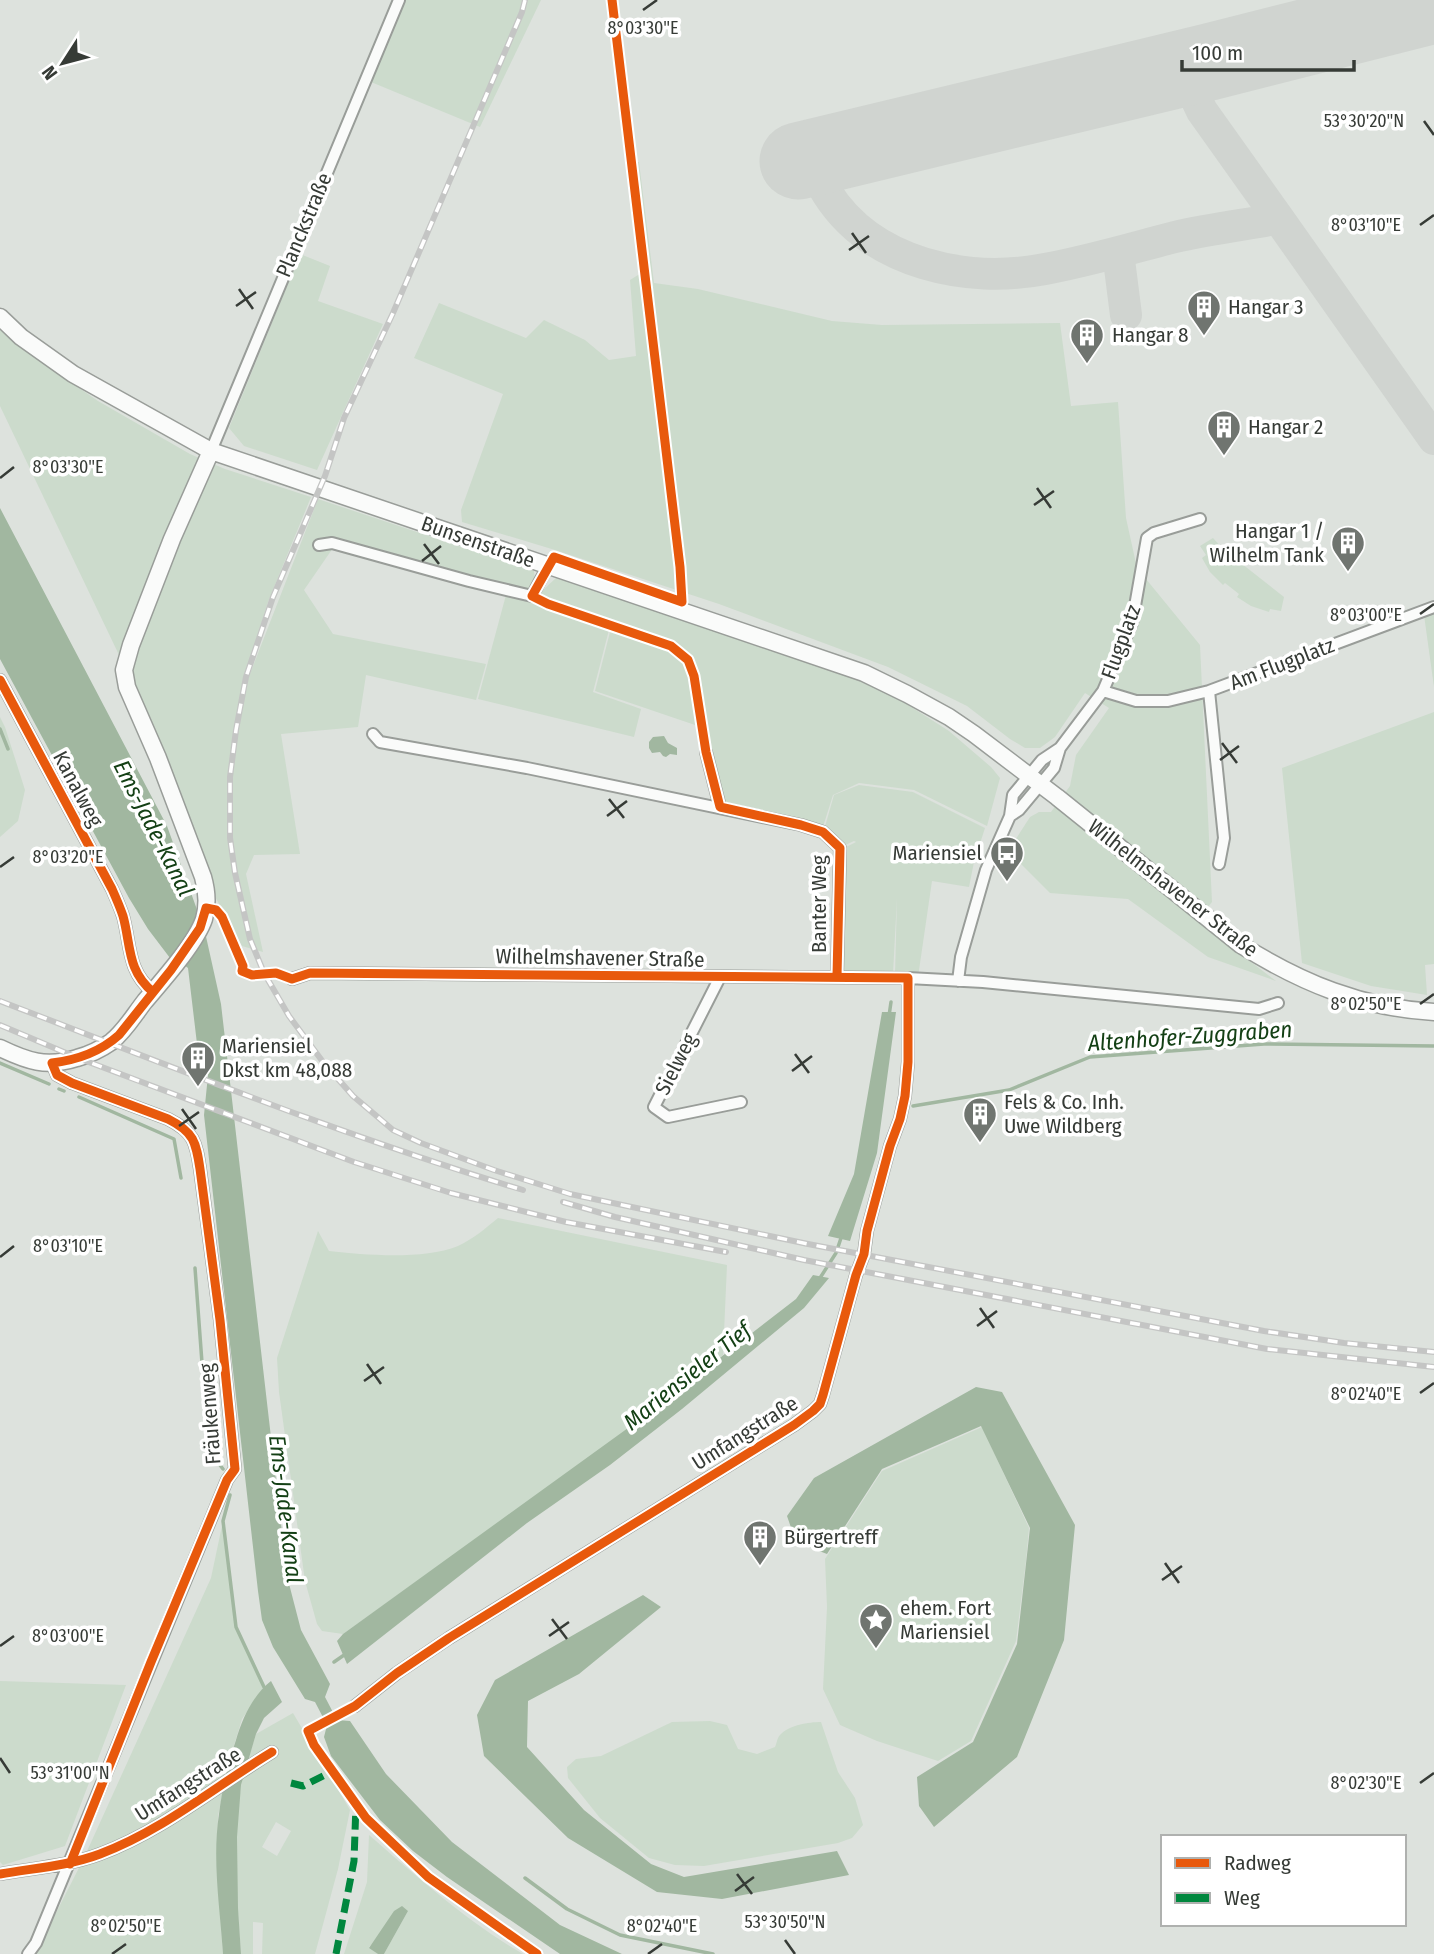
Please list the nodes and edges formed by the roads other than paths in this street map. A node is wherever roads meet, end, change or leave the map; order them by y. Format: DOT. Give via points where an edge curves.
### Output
graph roads {
  1 [pos="399,0"];
  2 [pos="0,317"];
  3 [pos="211,451"];
  4 [pos="1200,519"];
  5 [pos="319,545"];
  6 [pos="548,566"];
  7 [pos="1434,607"];
  8 [pos="864,673"];
  9 [pos="0,680"];
  10 [pos="1103,691"];
  11 [pos="1209,691"];
  12 [pos="373,734"];
  13 [pos="706,752"];
  14 [pos="1034,779"];
  15 [pos="720,807"];
  16 [pos="1219,864"];
  17 [pos="837,976"];
  18 [pos="720,977"];
  19 [pos="908,978"];
  20 [pos="292,979"];
  21 [pos="958,981"];
  22 [pos="153,992"];
  23 [pos="1278,1003"];
  24 [pos="1434,1012"];
  25 [pos="0,1048"];
  26 [pos="52,1063"];
  27 [pos="741,1102"];
  28 [pos="355,1706"];
  29 [pos="272,1752"];
  30 [pos="70,1864"];
  31 [pos="0,1874"];
  32 [pos="28,1954"];
  1 -- 3 [label="street, Planckstraße"];
  2 -- 3 [label="street, Bunsenstraße" via="73,374"];
  3 -- 6 [label="street, Bunsenstraße"];
  3 -- 22 [label="street" via="172,539 124,670 207,895 200,928"];
  4 -- 10 [label="street, Flugplatz" via="1147,538 1132,623"];
  5 -- 6 [label="street" via="332,543 532,596"];
  6 -- 8 [label="street, Bunsenstraße"];
  7 -- 11 [label="street, Am Flugplatz"];
  8 -- 14 [label="street, Wilhelmshavener Straße" via="949,717"];
  9 -- 22 [label="street, Kanalweg" via="112,890 123,915 131,960 141,981"];
  10 -- 11 [label="street, Am Flugplatz" via="1136,701 1167,701"];
  10 -- 14 [label="street, Flugplatz" via="1060,748 1048,755"];
  11 -- 16 [label="street" via="1224,838"];
  12 -- 15 [label="street, Banter Weg" via="380,742"];
  13 -- 15 [label="street"];
  14 -- 21 [label="street" via="1013,795 1010,816 986,870"];
  14 -- 24 [label="street, Wilhelmshavener Straße" via="1241,945 1272,964 1335,993 1389,1007"];
  15 -- 17 [label="street, Banter Weg" via="823,832 840,848"];
  17 -- 18 [label="street, Wilhelmshavener Straße"];
  17 -- 19 [label="street, Wilhelmshavener Straße"];
  18 -- 20 [label="street, Wilhelmshavener Straße" via="310,973"];
  18 -- 27 [label="street, Sielweg" via="649,1109 667,1117"];
  19 -- 21 [label="street, Wilhelmshavener Straße"];
  19 -- 28 [label="street, Umfangstraße" via="903,1108 820,1404 794,1425 449,1638"];
  21 -- 23 [label="street, Wilhelmshavener Straße" via="1259,1009"];
  22 -- 26 [label="street" via="110,1043 78,1058"];
  25 -- 26 [label="street" via="24,1059"];
  26 -- 30 [label="street, Fräukenweg" via="57,1074 72,1083 168,1119 191,1135 197,1149 213,1265 235,1469"];
  29 -- 30 [label="street, Umfangstraße" via="162,1825"];
  30 -- 31 [label="street, Umfangstraße"];
  30 -- 32 [label="street, Fräukenweg"];
}
